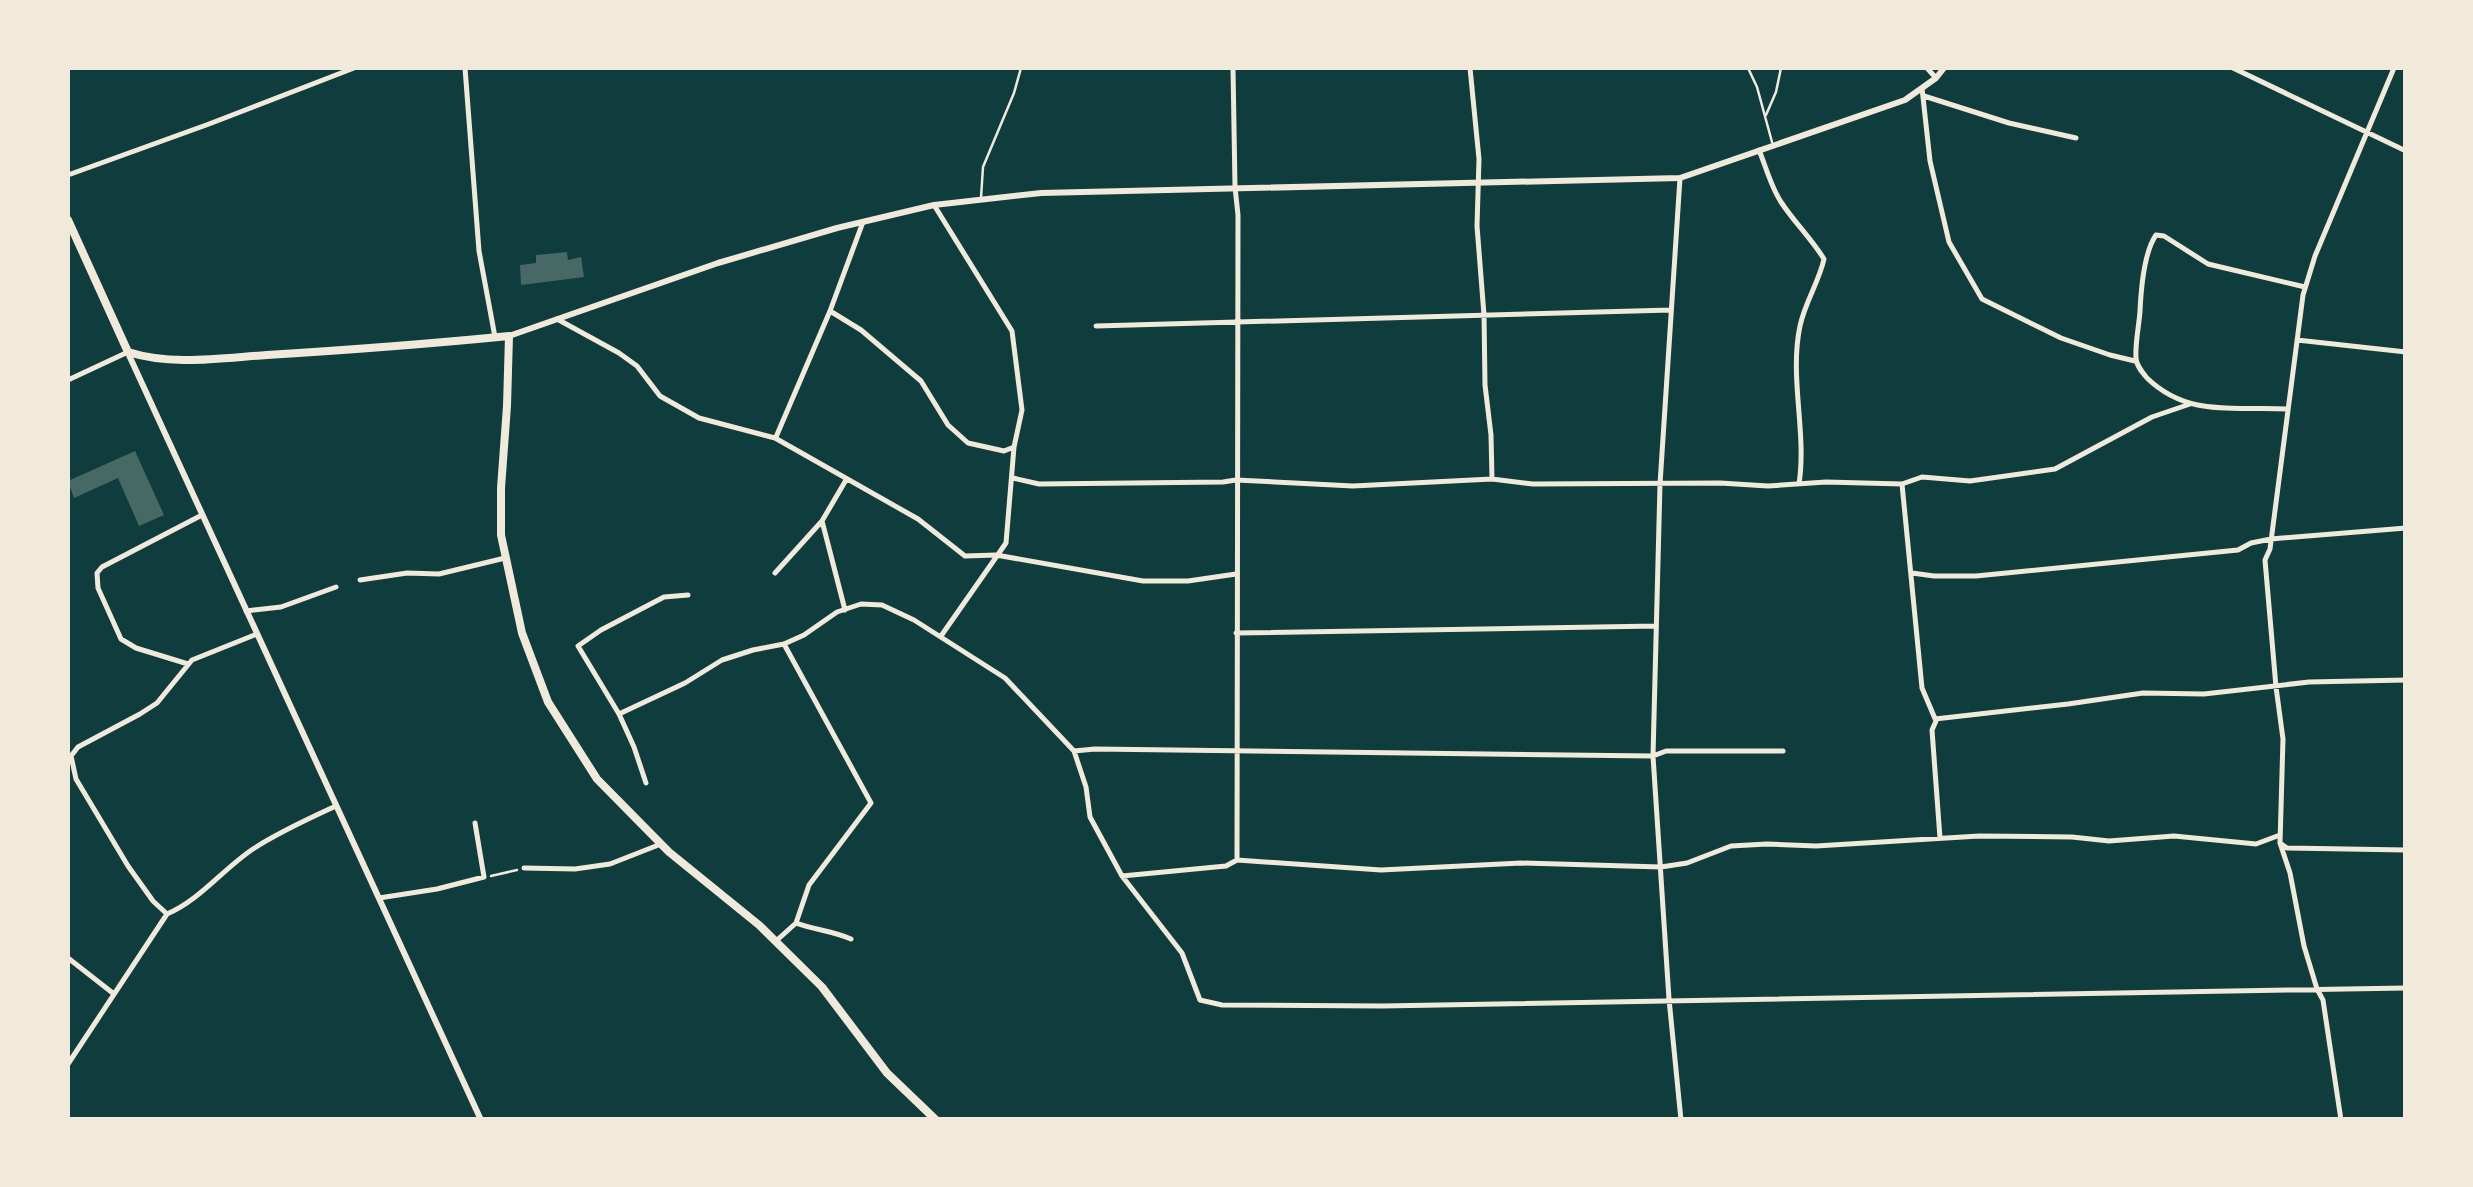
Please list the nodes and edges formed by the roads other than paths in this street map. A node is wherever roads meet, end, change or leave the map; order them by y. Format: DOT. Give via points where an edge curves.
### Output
graph roads {
  1 [pos="354,68"];
  2 [pos="465,68"];
  3 [pos="1021,68"];
  4 [pos="1234,68"];
  5 [pos="1470,68"];
  6 [pos="1748,68"];
  7 [pos="1780,68"];
  8 [pos="1928,68"];
  9 [pos="1944,68"];
  10 [pos="2233,68"];
  11 [pos="2394,68"];
  12 [pos="1936,78"];
  13 [pos="1923,92"];
  14 [pos="1765,116"];
  15 [pos="2366,133"];
  16 [pos="2076,138"];
  17 [pos="1773,146"];
  18 [pos="1760,150"];
  19 [pos="2406,151"];
  20 [pos="68,174"];
  21 [pos="1680,178"];
  22 [pos="1477,183"];
  23 [pos="1235,187"];
  24 [pos="981,200"];
  25 [pos="934,205"];
  26 [pos="68,220"];
  27 [pos="863,222"];
  28 [pos="2305,288"];
  29 [pos="1671,310"];
  30 [pos="830,311"];
  31 [pos="1484,315"];
  32 [pos="556,318"];
  33 [pos="1236,321"];
  34 [pos="1096,326"];
  35 [pos="508,336"];
  36 [pos="495,338"];
  37 [pos="2297,340"];
  38 [pos="128,352"];
  39 [pos="2406,352"];
  40 [pos="2135,361"];
  41 [pos="68,380"];
  42 [pos="2190,404"];
  43 [pos="2288,409"];
  44 [pos="775,438"];
  45 [pos="1014,447"];
  46 [pos="1012,478"];
  47 [pos="1492,479"];
  48 [pos="846,480"];
  49 [pos="1236,480"];
  50 [pos="1660,484"];
  51 [pos="1799,484"];
  52 [pos="1902,484"];
  53 [pos="202,515"];
  54 [pos="822,521"];
  55 [pos="2406,528"];
  56 [pos="2271,539"];
  57 [pos="996,555"];
  58 [pos="505,558"];
  59 [pos="775,572"];
  60 [pos="1912,573"];
  61 [pos="1236,574"];
  62 [pos="360,580"];
  63 [pos="336,586"];
  64 [pos="688,595"];
  65 [pos="246,611"];
  66 [pos="841,611"];
  67 [pos="1656,626"];
  68 [pos="256,634"];
  69 [pos="1236,634"];
  70 [pos="940,636"];
  71 [pos="784,644"];
  72 [pos="188,664"];
  73 [pos="2406,680"];
  74 [pos="2276,686"];
  75 [pos="619,714"];
  76 [pos="1935,719"];
  77 [pos="1236,749"];
  78 [pos="1783,751"];
  79 [pos="1074,752"];
  80 [pos="69,756"];
  81 [pos="1653,756"];
  82 [pos="646,783"];
  83 [pos="336,806"];
  84 [pos="475,823"];
  85 [pos="1940,838"];
  86 [pos="2280,839"];
  87 [pos="661,844"];
  88 [pos="2406,850"];
  89 [pos="1237,860"];
  90 [pos="1661,867"];
  91 [pos="524,868"];
  92 [pos="1122,876"];
  93 [pos="379,898"];
  94 [pos="167,914"];
  95 [pos="796,924"];
  96 [pos="851,940"];
  97 [pos="776,941"];
  98 [pos="68,958"];
  99 [pos="2406,988"];
  100 [pos="2317,990"];
  101 [pos="114,994"];
  102 [pos="1670,1000"];
  103 [pos="68,1064"];
  104 [pos="481,1120"];
  105 [pos="936,1120"];
  106 [pos="1681,1120"];
  107 [pos="2341,1120"];
  1 -- 20 [label="street"];
  2 -- 36 [label="street" via="479,251"];
  3 -- 24 [label="lane" via="984,167"];
  4 -- 23 [label="street"];
  5 -- 22 [label="street"];
  6 -- 14 [label="lane"];
  7 -- 14 [label="lane"];
  8 -- 12 [label="street"];
  9 -- 12 [label="street"];
  10 -- 15 [label="street"];
  11 -- 15 [label="street"];
  12 -- 13 [label="street"];
  13 -- 16 [label="street"];
  13 -- 17 [label="street"];
  13 -- 40 [label="street" via="1949,242 1982,299 2061,338"];
  14 -- 17 [label="lane"];
  15 -- 19 [label="street"];
  15 -- 28 [label="street"];
  17 -- 18 [label="street"];
  18 -- 21 [label="street"];
  18 -- 51 [label="street" via="1778,198 1824,259 1800,327"];
  21 -- 22 [label="street"];
  21 -- 29 [label="street"];
  22 -- 23 [label="street"];
  22 -- 31 [label="street"];
  23 -- 24 [label="street"];
  23 -- 33 [label="street"];
  24 -- 25 [label="street"];
  25 -- 27 [label="street"];
  25 -- 45 [label="street" via="1012,331 1022,410"];
  26 -- 38 [label="main road"];
  27 -- 30 [label="street"];
  27 -- 32 [label="street"];
  28 -- 37 [label="street"];
  28 -- 40 [label="street" via="2208,264 2156,235 2141,292"];
  29 -- 31 [label="street"];
  29 -- 50 [label="street"];
  30 -- 44 [label="street"];
  30 -- 45 [label="street" via="921,381 948,425 968,442"];
  31 -- 33 [label="street"];
  31 -- 47 [label="street"];
  32 -- 35 [label="street"];
  32 -- 44 [label="street" via="619,353 660,396 700,418"];
  33 -- 34 [label="street"];
  33 -- 49 [label="street"];
  35 -- 36 [label="main road"];
  35 -- 58 [label="main road" via="500,488"];
  36 -- 38 [label="main road" via="190,360"];
  37 -- 39 [label="street"];
  37 -- 43 [label="street"];
  38 -- 41 [label="street"];
  38 -- 53 [label="street"];
  40 -- 42 [label="street" via="2160,390"];
  42 -- 43 [label="street"];
  42 -- 52 [label="street" via="2056,469 1970,481 1922,477"];
  43 -- 56 [label="street"];
  44 -- 48 [label="street"];
  45 -- 46 [label="street"];
  46 -- 49 [label="street" via="1039,484"];
  46 -- 57 [label="street" via="1006,543"];
  47 -- 49 [label="street" via="1353,486"];
  47 -- 50 [label="street"];
  48 -- 54 [label="street"];
  48 -- 57 [label="street" via="918,520 965,556"];
  49 -- 61 [label="street"];
  50 -- 51 [label="street"];
  50 -- 67 [label="street"];
  51 -- 52 [label="street"];
  52 -- 60 [label="street"];
  53 -- 65 [label="street"];
  53 -- 72 [label="street" via="97,573 120,639"];
  54 -- 59 [label="street"];
  54 -- 66 [label="street"];
  55 -- 56 [label="street"];
  56 -- 60 [label="street" via="2238,550 1976,576"];
  56 -- 74 [label="street" via="2264,560"];
  57 -- 61 [label="street" via="1143,581"];
  57 -- 70 [label="street"];
  58 -- 62 [label="street" via="439,574"];
  58 -- 87 [label="main road" via="522,633 548,702 597,779"];
  60 -- 76 [label="street" via="1922,688"];
  61 -- 69 [label="street"];
  63 -- 65 [label="street"];
  64 -- 75 [label="street" via="664,596 578,646"];
  65 -- 68 [label="street"];
  66 -- 70 [label="street" via="882,604"];
  66 -- 71 [label="street"];
  67 -- 69 [label="street"];
  67 -- 81 [label="street"];
  68 -- 72 [label="street"];
  68 -- 83 [label="street"];
  69 -- 77 [label="street"];
  70 -- 79 [label="street" via="1005,678"];
  71 -- 75 [label="street" via="722,660"];
  71 -- 95 [label="street" via="871,802 810,885"];
  72 -- 80 [label="street" via="157,703"];
  73 -- 74 [label="street"];
  74 -- 76 [label="street" via="2143,693"];
  74 -- 86 [label="street" via="2283,739"];
  75 -- 82 [label="street"];
  76 -- 85 [label="street"];
  77 -- 79 [label="street"];
  77 -- 81 [label="street"];
  77 -- 89 [label="street"];
  78 -- 81 [label="street"];
  79 -- 92 [label="street" via="1090,817"];
  80 -- 94 [label="street" via="128,866"];
  81 -- 90 [label="street"];
  83 -- 93 [label="street"];
  83 -- 94 [label="street" via="252,850"];
  84 -- 93 [label="street" via="484,878"];
  85 -- 86 [label="street" via="2174,836 2256,844"];
  85 -- 90 [label="street" via="1732,846"];
  86 -- 88 [label="street" via="2287,848"];
  86 -- 100 [label="street"];
  87 -- 91 [label="street" via="610,864"];
  87 -- 97 [label="main road"];
  89 -- 90 [label="street" via="1381,870 1521,863"];
  89 -- 92 [label="street"];
  90 -- 102 [label="street"];
  92 -- 102 [label="street" via="1182,953 1200,1000 1222,1005"];
  93 -- 104 [label="street"];
  94 -- 101 [label="street"];
  95 -- 96 [label="street"];
  95 -- 97 [label="street"];
  97 -- 105 [label="main road"];
  98 -- 101 [label="street"];
  99 -- 100 [label="street"];
  100 -- 102 [label="street"];
  100 -- 107 [label="street"];
  101 -- 103 [label="street"];
  102 -- 106 [label="street"];
}
